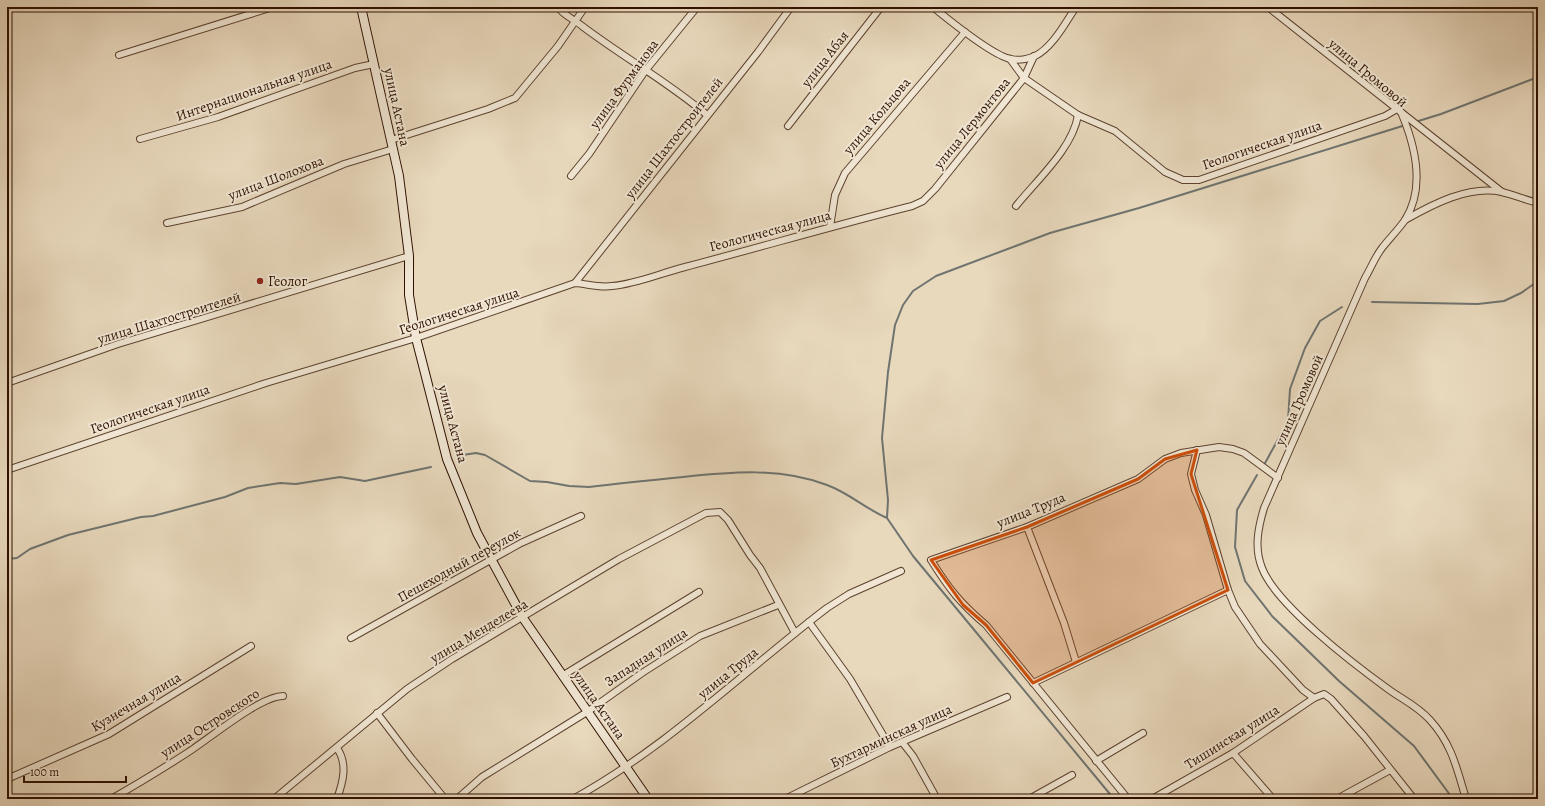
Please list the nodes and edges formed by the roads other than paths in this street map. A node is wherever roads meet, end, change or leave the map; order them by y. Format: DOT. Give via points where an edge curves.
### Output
graph roads {
  1 [pos="273,7"];
  2 [pos="361,7"];
  3 [pos="558,7"];
  4 [pos="585,7"];
  5 [pos="697,7"];
  6 [pos="791,7"];
  7 [pos="881,7"];
  8 [pos="932,7"];
  9 [pos="1076,7"];
  10 [pos="1268,7"];
  11 [pos="264,8"];
  12 [pos="576,21"];
  13 [pos="965,32"];
  14 [pos="120,55"];
  15 [pos="1034,56"];
  16 [pos="1010,59"];
  17 [pos="374,64"];
  18 [pos="645,71"];
  19 [pos="1024,78"];
  20 [pos="1399,110"];
  21 [pos="707,115"];
  22 [pos="1078,115"];
  23 [pos="788,126"];
  24 [pos="140,139"];
  25 [pos="391,140"];
  26 [pos="393,149"];
  27 [pos="571,176"];
  28 [pos="1502,192"];
  29 [pos="923,201"];
  30 [pos="1538,203"];
  31 [pos="1016,206"];
  32 [pos="1405,220"];
  33 [pos="167,223"];
  34 [pos="830,227"];
  35 [pos="409,256"];
  36 [pos="575,283"];
  37 [pos="416,338"];
  38 [pos="7,384"];
  39 [pos="1197,450"];
  40 [pos="7,470"];
  41 [pos="1278,478"];
  42 [pos="581,516"];
  43 [pos="1027,527"];
  44 [pos="492,561"];
  45 [pos="901,571"];
  46 [pos="1228,590"];
  47 [pos="699,592"];
  48 [pos="778,604"];
  49 [pos="523,618"];
  50 [pos="809,622"];
  51 [pos="794,633"];
  52 [pos="351,638"];
  53 [pos="251,646"];
  54 [pos="1076,662"];
  55 [pos="562,676"];
  56 [pos="1033,683"];
  57 [pos="283,696"];
  58 [pos="1007,696"];
  59 [pos="1314,698"];
  60 [pos="587,712"];
  61 [pos="377,713"];
  62 [pos="1143,734"];
  63 [pos="902,742"];
  64 [pos="890,747"];
  65 [pos="337,748"];
  66 [pos="1233,753"];
  67 [pos="1096,762"];
  68 [pos="626,766"];
  69 [pos="1390,770"];
  70 [pos="1072,775"];
  71 [pos="7,779"];
  72 [pos="110,799"];
  73 [pos="274,799"];
  74 [pos="337,799"];
  75 [pos="445,799"];
  76 [pos="457,799"];
  77 [pos="573,799"];
  78 [pos="648,799"];
  79 [pos="785,799"];
  80 [pos="937,799"];
  81 [pos="1029,799"];
  82 [pos="1128,799"];
  83 [pos="1152,799"];
  84 [pos="1273,799"];
  85 [pos="1337,799"];
  86 [pos="1414,799"];
  87 [pos="1466,799"];
  1 -- 11 [label="street"];
  2 -- 17 [label="street, улица Астана"];
  3 -- 12 [label="street" via="561,12"];
  4 -- 12 [label="street"];
  5 -- 18 [label="street, улица Фурманова"];
  6 -- 21 [label="street, улица Шахтостроителей"];
  7 -- 23 [label="street, улица Абая"];
  8 -- 13 [label="street"];
  9 -- 15 [label="street, улица Лермонтова" via="1047,47"];
  10 -- 20 [label="street, улица Громовой"];
  11 -- 14 [label="street"];
  12 -- 18 [label="street"];
  12 -- 25 [label="street" via="515,98"];
  13 -- 16 [label="street" via="996,53"];
  13 -- 34 [label="street, улица Кольцова" via="845,173 834,195"];
  15 -- 16 [label="street, улица Лермонтова" via="1020,60"];
  15 -- 19 [label="street, улица Лермонтова"];
  16 -- 19 [label="street, Геологическая улица"];
  17 -- 24 [label="street, Интернациональная улица" via="355,68 218,117"];
  17 -- 25 [label="street, улица Астана"];
  18 -- 21 [label="street" via="673,87"];
  18 -- 27 [label="street, улица Фурманова" via="589,154"];
  19 -- 22 [label="street, Геологическая улица"];
  19 -- 29 [label="street, улица Лермонтова"];
  20 -- 22 [label="street, Геологическая улица" via="1199,180 1183,180 1165,172 1115,132"];
  20 -- 28 [label="street"];
  20 -- 32 [label="street, улица Громовой" via="1413,145 1417,178 1413,204"];
  21 -- 36 [label="street, улица Шахтостроителей"];
  22 -- 31 [label="street" via="1073,133"];
  25 -- 26 [label="street, улица Астана"];
  26 -- 33 [label="street, улица Шолохова" via="344,164 242,207"];
  26 -- 35 [label="street, улица Астана" via="406,221"];
  28 -- 30 [label="street"];
  28 -- 32 [label="street" via="1481,191 1458,196"];
  29 -- 34 [label="street, Геологическая улица"];
  32 -- 41 [label="street, улица Громовой" via="1381,249 1365,278"];
  34 -- 36 [label="street, Геологическая улица" via="624,284 597,287"];
  35 -- 37 [label="street, улица Астана" via="409,295"];
  35 -- 38 [label="street, улица Шахтостроителей" via="118,344"];
  36 -- 37 [label="street, Геологическая улица"];
  37 -- 40 [label="street, Геологическая улица" via="266,382"];
  37 -- 44 [label="street, улица Астана" via="447,459 477,532"];
  39 -- 41 [label="street, улица Труда" via="1219,447 1233,449 1244,453"];
  39 -- 43 [label="street, улица Труда" via="1165,459 1138,479"];
  39 -- 46 [label="street" via="1191,474 1221,561"];
  41 -- 87 [label="street, улица Громовой" via="1264,508 1258,531 1258,551 1268,579 1286,602 1323,637 1390,690 1409,700 1429,719 1447,742"];
  42 -- 44 [label="street, Пешеходный переулок" via="522,543"];
  43 -- 54 [label="street" via="1064,623"];
  43 -- 56 [label="street, улица Труда" via="931,560 962,605 986,625"];
  44 -- 49 [label="street, улица Астана"];
  44 -- 52 [label="street, Пешеходный переулок"];
  45 -- 50 [label="street, улица Труда" via="849,594"];
  46 -- 54 [label="street"];
  46 -- 59 [label="street" via="1235,607 1260,644 1303,690"];
  47 -- 55 [label="street"];
  48 -- 49 [label="street, улица Менделеева" via="760,568 728,520 720,512 714,512 706,513 619,559"];
  48 -- 51 [label="street"];
  48 -- 60 [label="street, Западная улица" via="700,636 642,672"];
  49 -- 55 [label="street, улица Астана"];
  49 -- 61 [label="street, улица Менделеева" via="452,659"];
  50 -- 51 [label="street, улица Труда"];
  50 -- 64 [label="street" via="850,680"];
  51 -- 68 [label="street, улица Труда" via="694,716"];
  53 -- 71 [label="street, Кузнечная улица" via="109,734"];
  54 -- 56 [label="street"];
  55 -- 60 [label="street, улица Астана"];
  56 -- 67 [label="street"];
  57 -- 72 [label="street, улица Островского" via="275,696 256,706 187,754"];
  58 -- 63 [label="street, Бухтарминская улица"];
  59 -- 66 [label="street, Тишинская улица"];
  59 -- 69 [label="street, Тишинская улица" via="1324,694 1331,699"];
  60 -- 68 [label="street, улица Астана"];
  60 -- 76 [label="street, Западная улица" via="482,777"];
  61 -- 65 [label="street, улица Менделеева"];
  61 -- 75 [label="street"];
  62 -- 67 [label="street"];
  63 -- 64 [label="street, Бухтарминская улица"];
  63 -- 80 [label="street" via="913,756"];
  64 -- 79 [label="street, Бухтарминская улица"];
  65 -- 73 [label="street, улица Менделеева"];
  65 -- 74 [label="street" via="344,764 342,785"];
  66 -- 83 [label="street, Тишинская улица"];
  66 -- 84 [label="street"];
  67 -- 82 [label="street"];
  68 -- 77 [label="street, улица Труда"];
  68 -- 78 [label="street, улица Астана"];
  69 -- 85 [label="street"];
  69 -- 86 [label="street"];
  70 -- 81 [label="street"];
}
